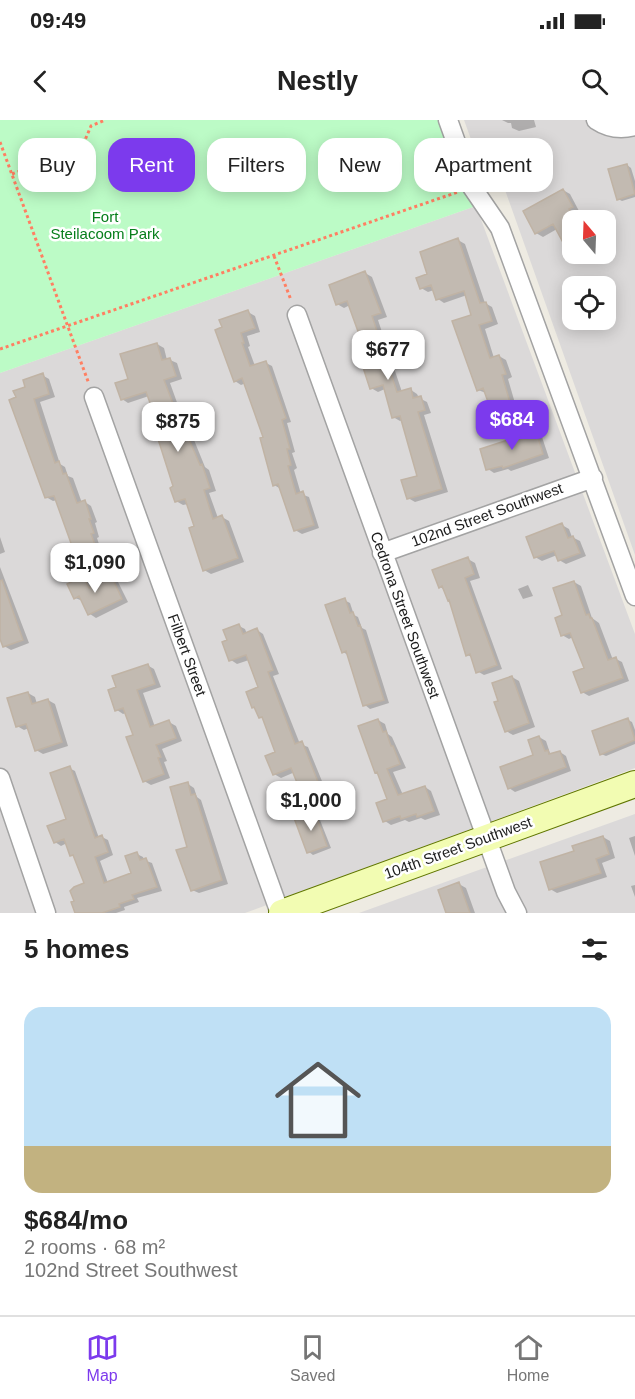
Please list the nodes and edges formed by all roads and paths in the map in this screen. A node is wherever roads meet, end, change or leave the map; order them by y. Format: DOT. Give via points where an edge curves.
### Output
graph roads {
  1 [pos="105,120"];
  2 [pos="448,120"];
  3 [pos="596,120"];
  4 [pos="635,126"];
  5 [pos="454,138"];
  6 [pos="0,142"];
  7 [pos="12,174"];
  8 [pos="457,192"];
  9 [pos="475,192"];
  10 [pos="274,255"];
  11 [pos="297,315"];
  12 [pos="69,325"];
  13 [pos="0,349"];
  14 [pos="94,397"];
  15 [pos="593,478"];
  16 [pos="382,553"];
  17 [pos="635,596"];
  18 [pos="0,778"];
  19 [pos="635,784"];
  20 [pos="487,838"];
  21 [pos="46,913"];
  22 [pos="281,913"];
  23 [pos="518,913"];
  1 -- 7 [label="path" via="91,126 82,147"];
  2 -- 5 [label="street"];
  3 -- 4 [label="street" via="604,126"];
  6 -- 7 [label="path"];
  7 -- 12 [label="path"];
  8 -- 10 [label="path"];
  9 -- 15 [label="street" via="500,228"];
  10 -- 11 [label="path"];
  10 -- 12 [label="path"];
  11 -- 16 [label="street, Cedrona Street Southwest"];
  12 -- 13 [label="path"];
  12 -- 14 [label="path"];
  14 -- 22 [label="street, Filbert Street"];
  15 -- 16 [label="street, 102nd Street Southwest"];
  15 -- 17 [label="street"];
  16 -- 20 [label="street, Cedrona Street Southwest"];
  18 -- 21 [label="street"];
  19 -- 20 [label="street, 104th Street Southwest"];
  20 -- 22 [label="street, 104th Street Southwest"];
  20 -- 23 [label="street, Cedrona Street Southwest" via="506,892"];
}
